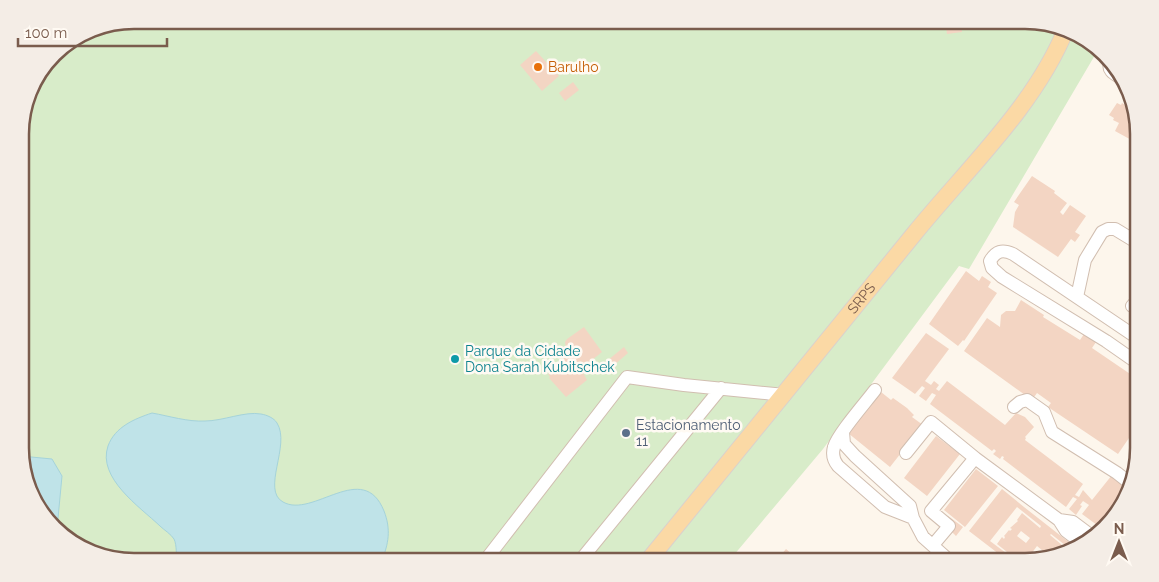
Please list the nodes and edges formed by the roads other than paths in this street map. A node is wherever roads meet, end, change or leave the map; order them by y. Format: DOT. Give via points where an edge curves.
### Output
graph roads {
  1 [pos="1063,36"];
  2 [pos="1130,238"];
  3 [pos="1077,297"];
  4 [pos="1117,325"];
  5 [pos="1130,333"];
  6 [pos="1106,341"];
  7 [pos="1130,358"];
  8 [pos="721,388"];
  9 [pos="875,390"];
  10 [pos="785,395"];
  11 [pos="1014,407"];
  12 [pos="843,432"];
  13 [pos="906,453"];
  14 [pos="854,456"];
  15 [pos="975,458"];
  16 [pos="838,466"];
  17 [pos="1125,480"];
  18 [pos="930,512"];
  19 [pos="913,518"];
  20 [pos="1058,520"];
  21 [pos="920,530"];
  22 [pos="1088,533"];
  23 [pos="1077,539"];
  24 [pos="934,545"];
  25 [pos="491,553"];
  26 [pos="586,553"];
  27 [pos="654,553"];
  28 [pos="942,553"];
  29 [pos="948,553"];
  1 -- 10 [label="main road, SRPS" via="1037,83 1006,126 914,233"];
  2 -- 3 [label="lane" via="1115,229 1108,228 1102,232 1085,260"];
  3 -- 4 [label="lane"];
  3 -- 6 [label="lane" via="1006,250 1000,251 990,261 992,268 1002,277"];
  4 -- 5 [label="lane"];
  4 -- 6 [label="lane"];
  6 -- 7 [label="lane"];
  8 -- 10 [label="lane"];
  8 -- 25 [label="lane" via="627,377"];
  8 -- 26 [label="lane"];
  9 -- 12 [label="lane"];
  10 -- 27 [label="main road, SRPS"];
  11 -- 17 [label="lane" via="1026,400 1035,405 1044,412 1052,432"];
  12 -- 14 [label="lane" via="843,442"];
  12 -- 16 [label="lane" via="832,452"];
  13 -- 15 [label="lane" via="930,422"];
  14 -- 16 [label="lane" via="843,455"];
  14 -- 19 [label="lane" via="910,506"];
  15 -- 18 [label="lane"];
  15 -- 20 [label="lane"];
  16 -- 19 [label="lane" via="885,507"];
  18 -- 21 [label="lane"];
  18 -- 24 [label="lane" via="949,526"];
  19 -- 21 [label="lane"];
  20 -- 22 [label="lane" via="1073,522"];
  20 -- 23 [label="lane"];
  21 -- 24 [label="lane" via="924,538"];
  24 -- 28 [label="lane"];
  24 -- 29 [label="lane"];
}
